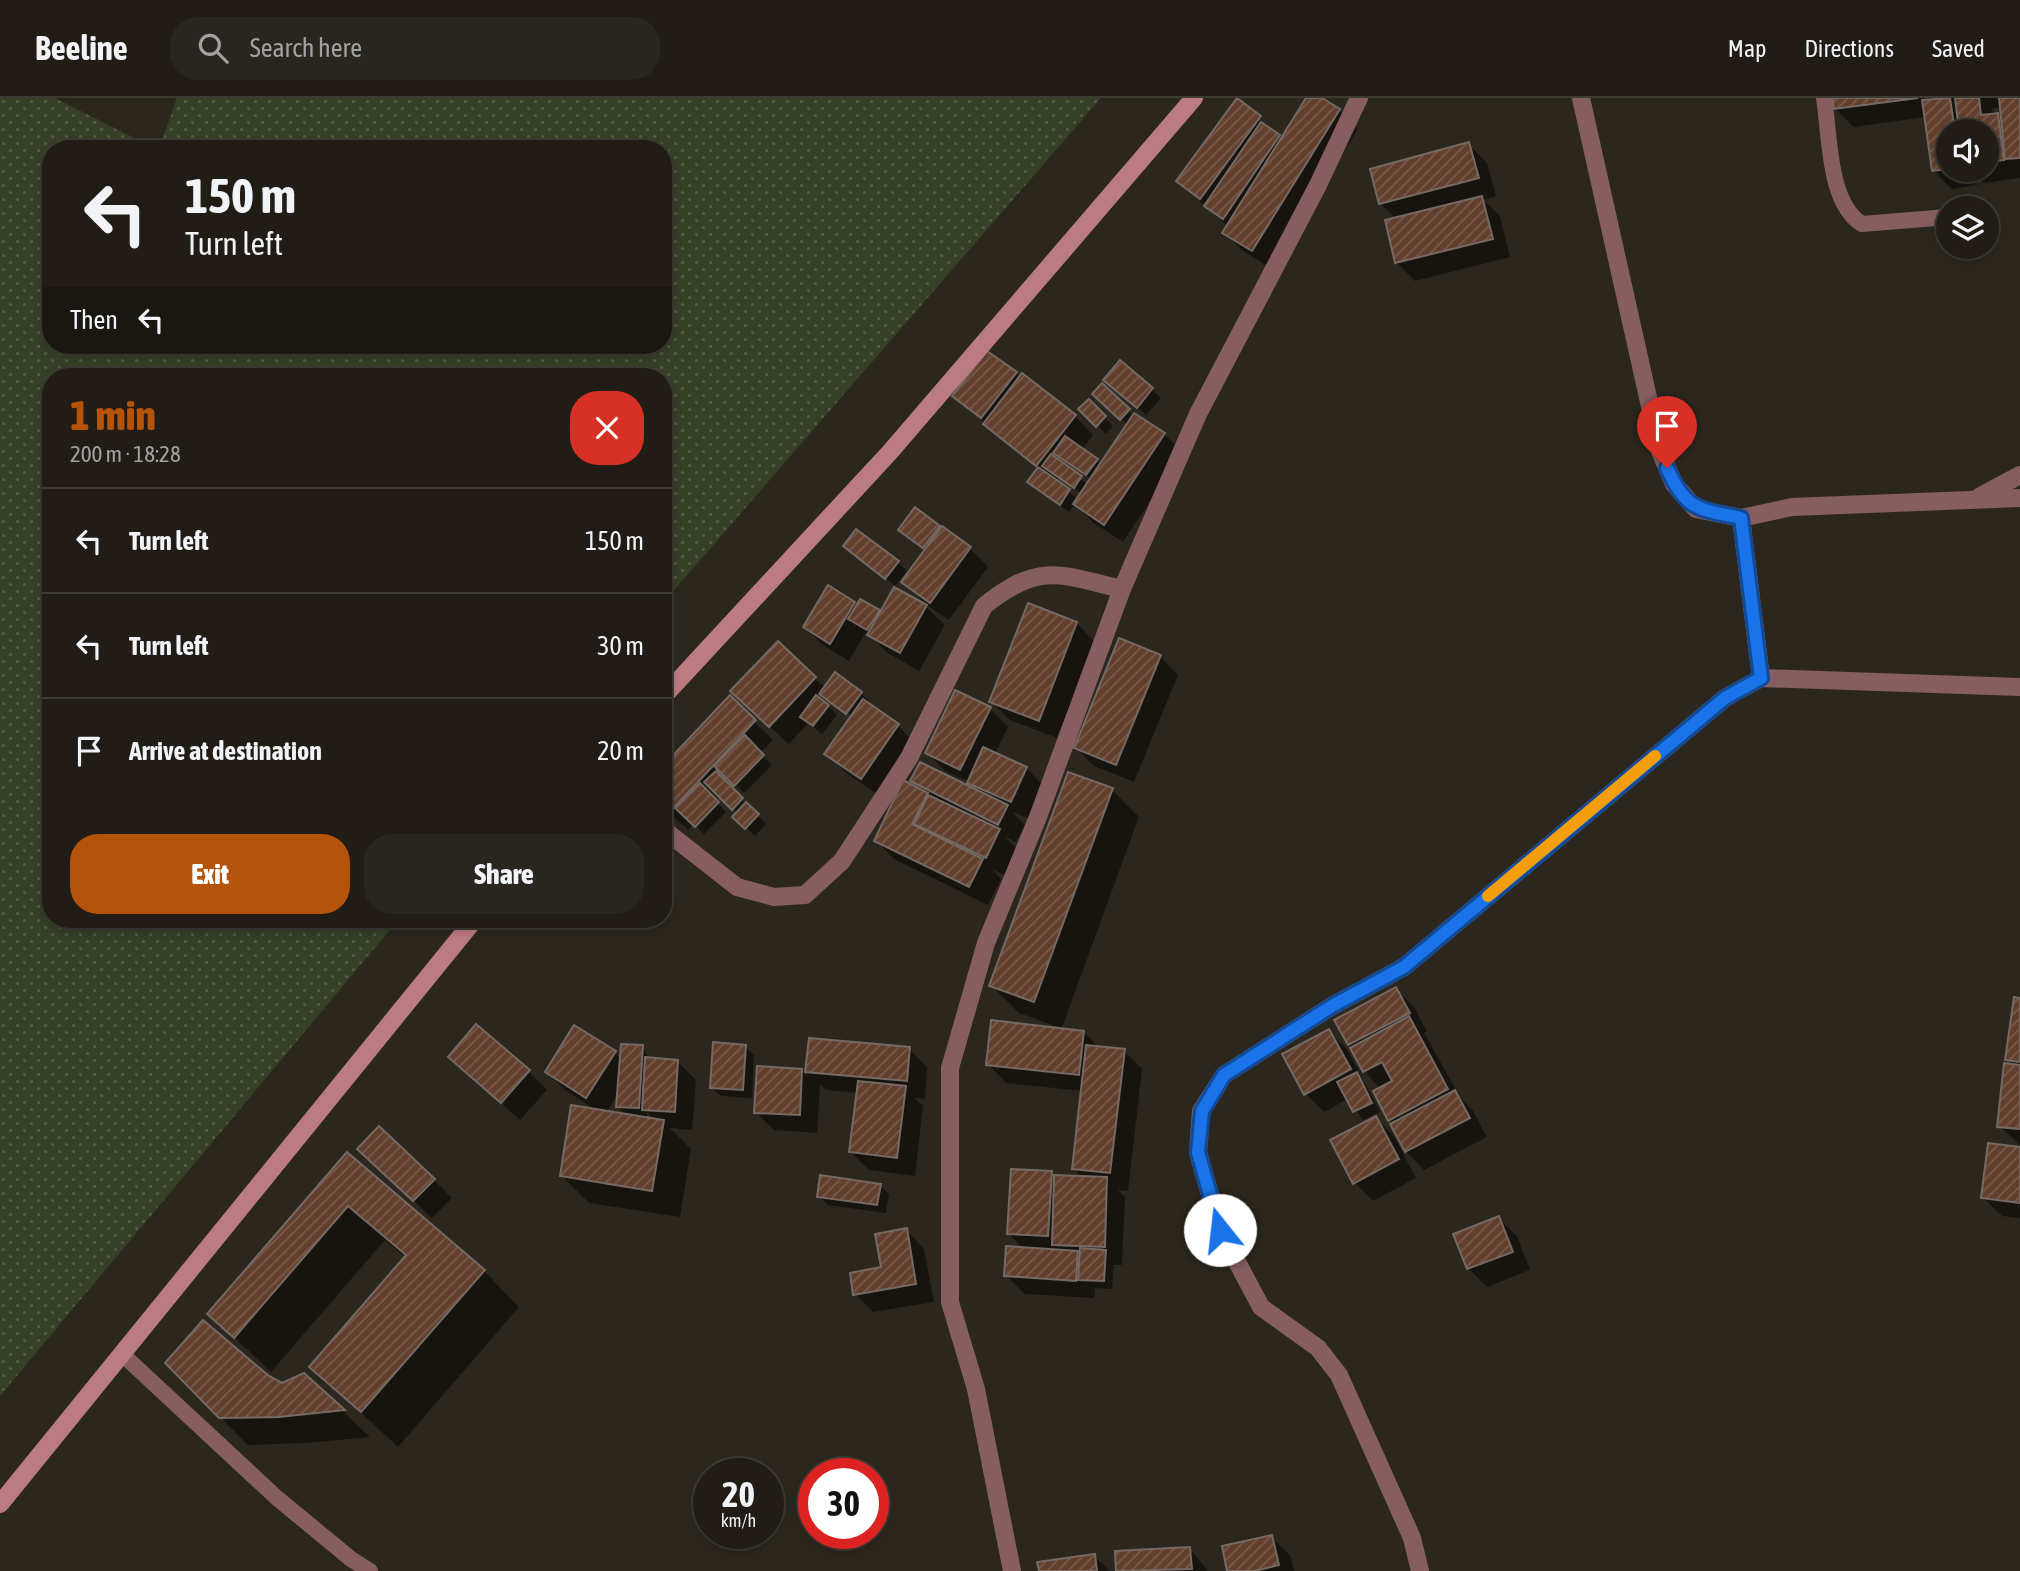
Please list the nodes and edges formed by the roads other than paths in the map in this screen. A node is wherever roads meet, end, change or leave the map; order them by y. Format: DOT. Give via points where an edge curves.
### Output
graph roads {
  1 [pos="1194,98"];
  2 [pos="1359,98"];
  3 [pos="1581,98"];
  4 [pos="1824,98"];
  5 [pos="1936,218"];
  6 [pos="2020,475"];
  7 [pos="1976,498"];
  8 [pos="2020,498"];
  9 [pos="1741,518"];
  10 [pos="1122,589"];
  11 [pos="1761,678"];
  12 [pos="672,687"];
  13 [pos="2020,687"];
  14 [pos="672,837"];
  15 [pos="468,928"];
  16 [pos="121,1354"];
  17 [pos="0,1504"];
  18 [pos="370,1571"];
  19 [pos="1012,1571"];
  20 [pos="1420,1571"];
  1 -- 12 [label="main road" via="890,452"];
  2 -- 10 [label="street" via="1198,414"];
  3 -- 9 [label="street" via="1660,451 1674,484 1696,509"];
  4 -- 5 [label="lane" via="1839,198 1850,216 1862,224"];
  6 -- 7 [label="street"];
  7 -- 8 [label="street"];
  7 -- 9 [label="street" via="1792,507"];
  9 -- 11 [label="street"];
  10 -- 14 [label="street" via="1053,573 1005,589 984,606 909,758 842,860 805,895 774,897 737,887"];
  10 -- 19 [label="street" via="986,943 950,1068 950,1302 976,1390"];
  11 -- 13 [label="street"];
  11 -- 20 [label="street" via="1725,698 1404,967 1332,1006 1224,1075 1202,1111 1198,1152 1220,1230 1261,1307 1318,1348 1339,1375 1412,1538"];
  15 -- 16 [label="main road"];
  16 -- 17 [label="main road"];
  16 -- 18 [label="lane" via="277,1498"];
}
